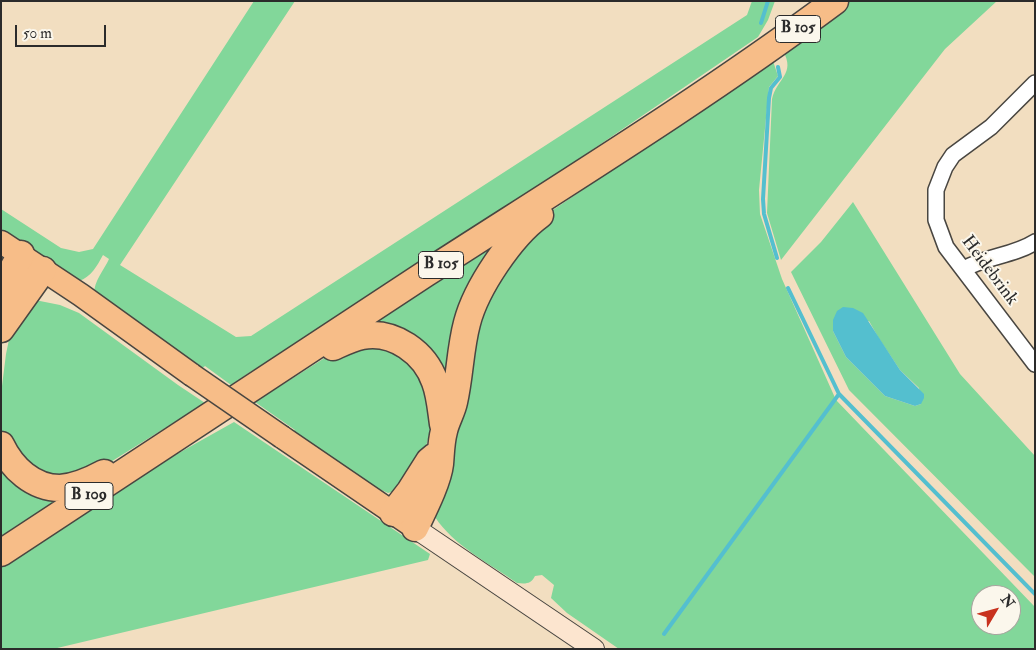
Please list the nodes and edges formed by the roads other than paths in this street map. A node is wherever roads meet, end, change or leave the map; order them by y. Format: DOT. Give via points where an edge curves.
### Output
graph roads {
  1 [pos="835,1"];
  2 [pos="1035,83"];
  3 [pos="616,151"];
  4 [pos="1035,242"];
  5 [pos="11,248"];
  6 [pos="43,270"];
  7 [pos="964,270"];
  8 [pos="1,301"];
  9 [pos="1,329"];
  10 [pos="1035,364"];
  11 [pos="265,379"];
  12 [pos="177,438"];
  13 [pos="442,441"];
  14 [pos="1,445"];
  15 [pos="393,513"];
  16 [pos="415,528"];
  17 [pos="1,553"];
  18 [pos="594,649"];
  1 -- 3 [label="highway, B 105" via="780,42"];
  2 -- 7 [label="street, Heidebrink" via="991,127 953,155 936,190 936,220 946,247"];
  3 -- 11 [label="highway, B 105"];
  3 -- 13 [label="highway" via="603,171 536,218 512,241 482,287 467,322 454,402"];
  4 -- 7 [label="street" via="1016,252 976,262"];
  5 -- 6 [label="main road"];
  5 -- 8 [label="highway"];
  6 -- 9 [label="highway"];
  6 -- 15 [label="main road, bridge"];
  7 -- 10 [label="street, Heidebrink"];
  11 -- 12 [label="highway, B 109"];
  11 -- 13 [label="highway" via="347,340 378,335 390,338 415,352 431,372 436,384"];
  12 -- 14 [label="highway" via="87,482 60,488 40,484 23,475"];
  12 -- 17 [label="highway, B 109"];
  13 -- 15 [label="highway"];
  13 -- 16 [label="highway" via="440,465"];
  15 -- 16 [label="main road"];
  16 -- 18 [label="main road"];
}
